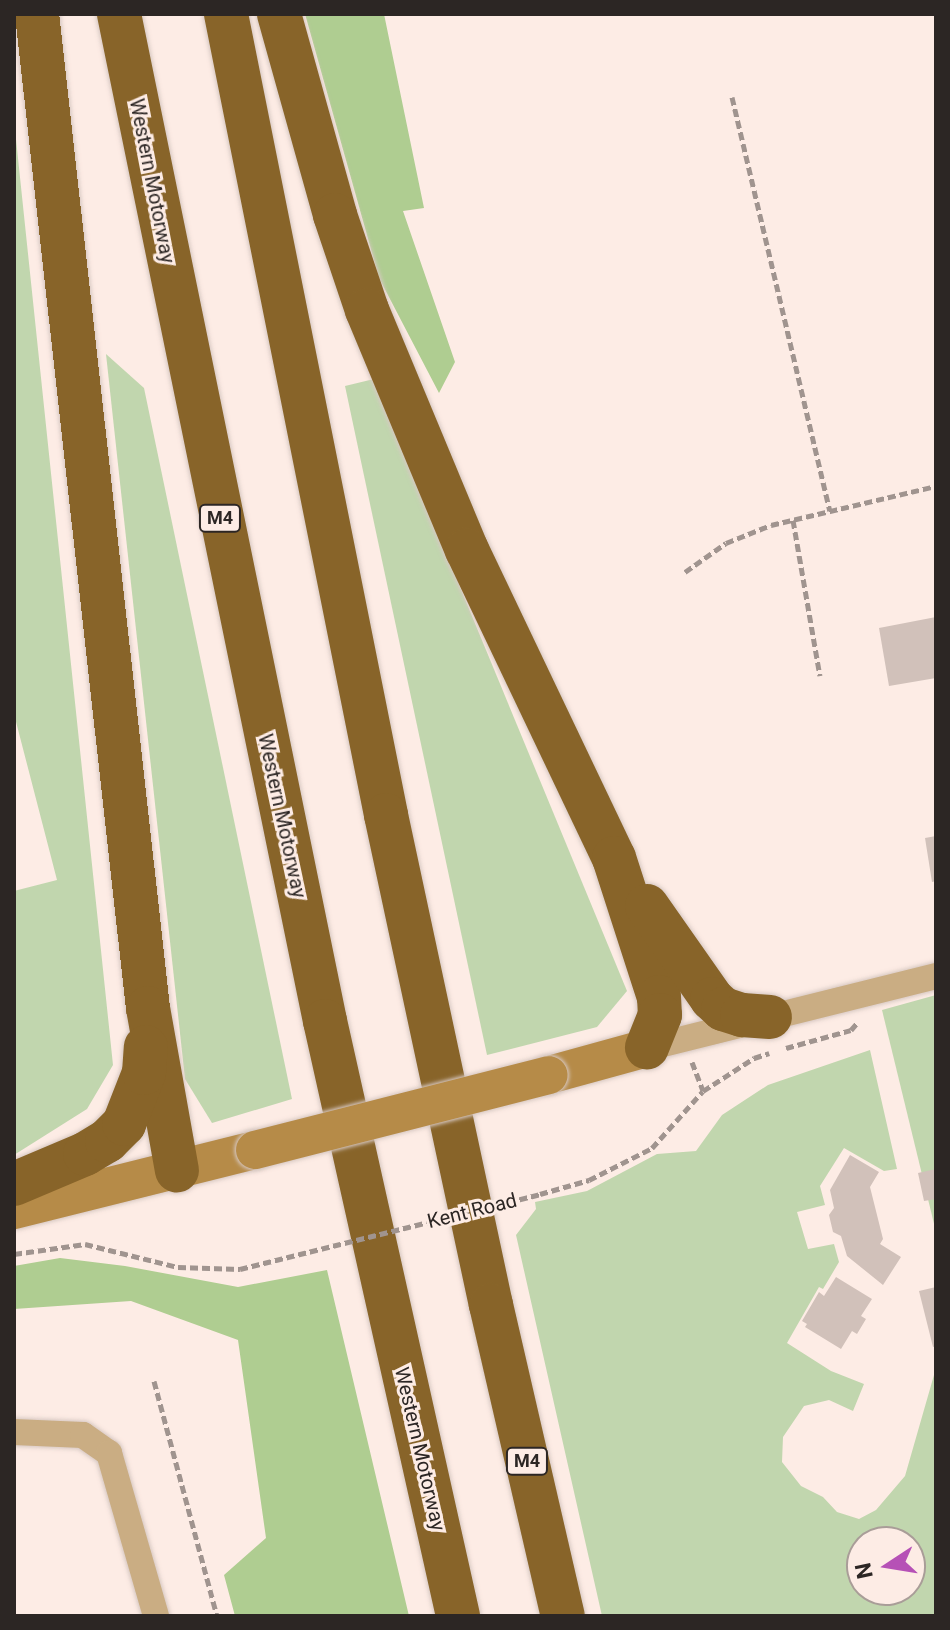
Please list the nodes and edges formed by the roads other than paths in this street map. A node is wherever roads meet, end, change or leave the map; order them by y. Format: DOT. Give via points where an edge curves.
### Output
graph roads {
  1 [pos="37,14"];
  2 [pos="119,14"];
  3 [pos="226,14"];
  4 [pos="279,14"];
  5 [pos="614,858"];
  6 [pos="936,976"];
  7 [pos="148,1008"];
  8 [pos="770,1017"];
  9 [pos="647,1048"];
  10 [pos="177,1170"];
  11 [pos="14,1184"];
  12 [pos="14,1210"];
  13 [pos="14,1432"];
  14 [pos="156,1616"];
  15 [pos="458,1616"];
  16 [pos="563,1616"];
  1 -- 7 [label="highway"];
  2 -- 15 [label="highway, Western Motorway / M4" via="321,1006"];
  3 -- 16 [label="highway, M4" via="389,831"];
  4 -- 5 [label="highway" via="335,215 372,323 467,550"];
  5 -- 8 [label="highway" via="712,999 742,1015"];
  5 -- 9 [label="highway" via="659,997 660,1015"];
  6 -- 8 [label="street"];
  7 -- 10 [label="highway"];
  7 -- 11 [label="highway" via="144,1073 124,1124 85,1154"];
  8 -- 9 [label="street"];
  9 -- 10 [label="main road, bridge"];
  10 -- 12 [label="main road"];
  13 -- 14 [label="street" via="83,1435 109,1453"];
}
